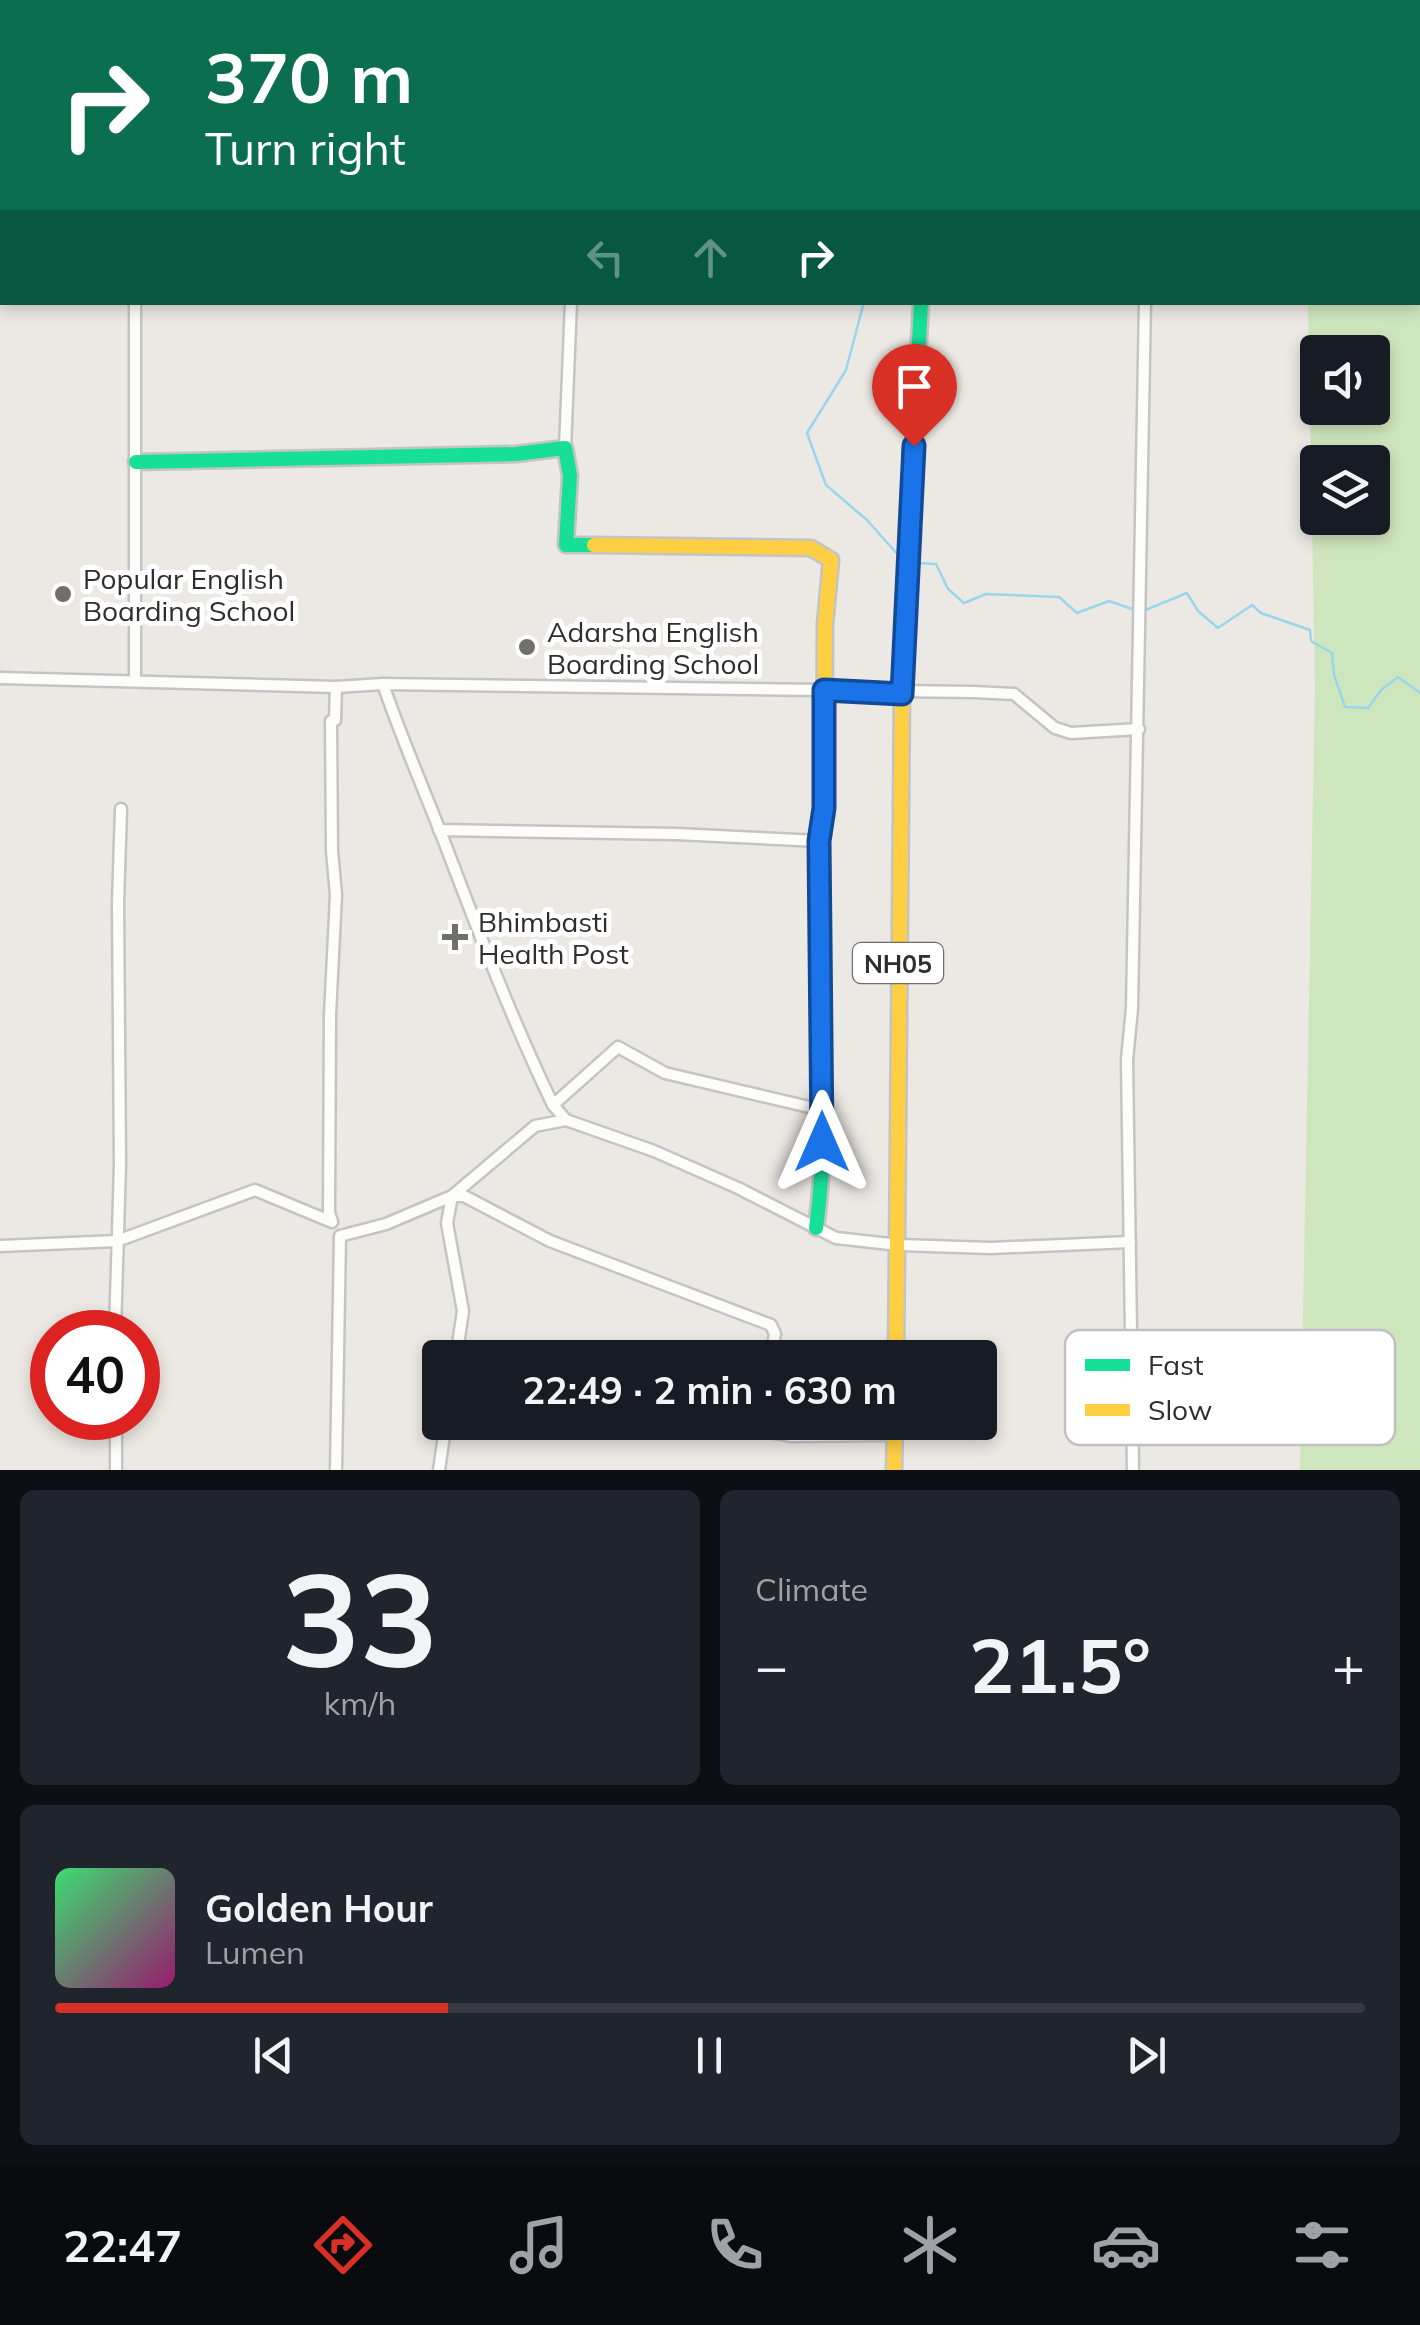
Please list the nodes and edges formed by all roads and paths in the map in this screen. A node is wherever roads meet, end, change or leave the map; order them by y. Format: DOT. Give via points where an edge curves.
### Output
graph roads {
  1 [pos="134,305"];
  2 [pos="571,305"];
  3 [pos="920,305"];
  4 [pos="1145,305"];
  5 [pos="565,448"];
  6 [pos="136,462"];
  7 [pos="0,678"];
  8 [pos="134,680"];
  9 [pos="383,684"];
  10 [pos="336,687"];
  11 [pos="824,690"];
  12 [pos="902,694"];
  13 [pos="1139,729"];
  14 [pos="120,810"];
  15 [pos="438,830"];
  16 [pos="819,841"];
  17 [pos="553,1106"];
  18 [pos="822,1110"];
  19 [pos="566,1120"];
  20 [pos="452,1196"];
  21 [pos="816,1228"];
  22 [pos="117,1241"];
  23 [pos="1130,1242"];
  24 [pos="898,1244"];
  25 [pos="0,1246"];
  26 [pos="116,1310"];
  27 [pos="1131,1330"];
  28 [pos="459,1340"];
  29 [pos="774,1340"];
  30 [pos="896,1340"];
  31 [pos="116,1440"];
  32 [pos="443,1440"];
  33 [pos="894,1440"];
  34 [pos="1133,1445"];
  35 [pos="116,1470"];
  36 [pos="336,1470"];
  37 [pos="439,1470"];
  38 [pos="894,1470"];
  39 [pos="1133,1470"];
  1 -- 6 [label="street"];
  2 -- 5 [label="street"];
  3 -- 12 [label="street, NH05"];
  4 -- 13 [label="street"];
  5 -- 6 [label="street"];
  5 -- 11 [label="street" via="566,545 811,548 831,560"];
  6 -- 8 [label="street"];
  7 -- 8 [label="street"];
  8 -- 10 [label="street"];
  9 -- 10 [label="street"];
  9 -- 11 [label="street"];
  9 -- 15 [label="street"];
  10 -- 22 [label="street" via="330,721 336,895 332,1222 255,1190"];
  11 -- 12 [label="street"];
  11 -- 16 [label="street"];
  12 -- 13 [label="street" via="1014,694 1071,733"];
  12 -- 24 [label="street, NH05"];
  13 -- 23 [label="street" via="1127,1060"];
  14 -- 22 [label="street"];
  15 -- 16 [label="street"];
  15 -- 17 [label="street"];
  16 -- 18 [label="street"];
  17 -- 18 [label="street" via="618,1047 665,1073"];
  17 -- 19 [label="street"];
  18 -- 21 [label="street"];
  19 -- 20 [label="street" via="534,1126"];
  19 -- 21 [label="street" via="722,1181"];
  20 -- 28 [label="street" via="447,1224 463,1311"];
  20 -- 29 [label="street" via="771,1325"];
  20 -- 36 [label="street" via="340,1236"];
  21 -- 24 [label="street" via="836,1238"];
  22 -- 25 [label="street"];
  22 -- 26 [label="street"];
  23 -- 24 [label="street"];
  23 -- 27 [label="street"];
  24 -- 30 [label="street, NH05"];
  31 -- 35 [label="street"];
  32 -- 37 [label="street"];
  33 -- 38 [label="street"];
  34 -- 39 [label="street"];
}
